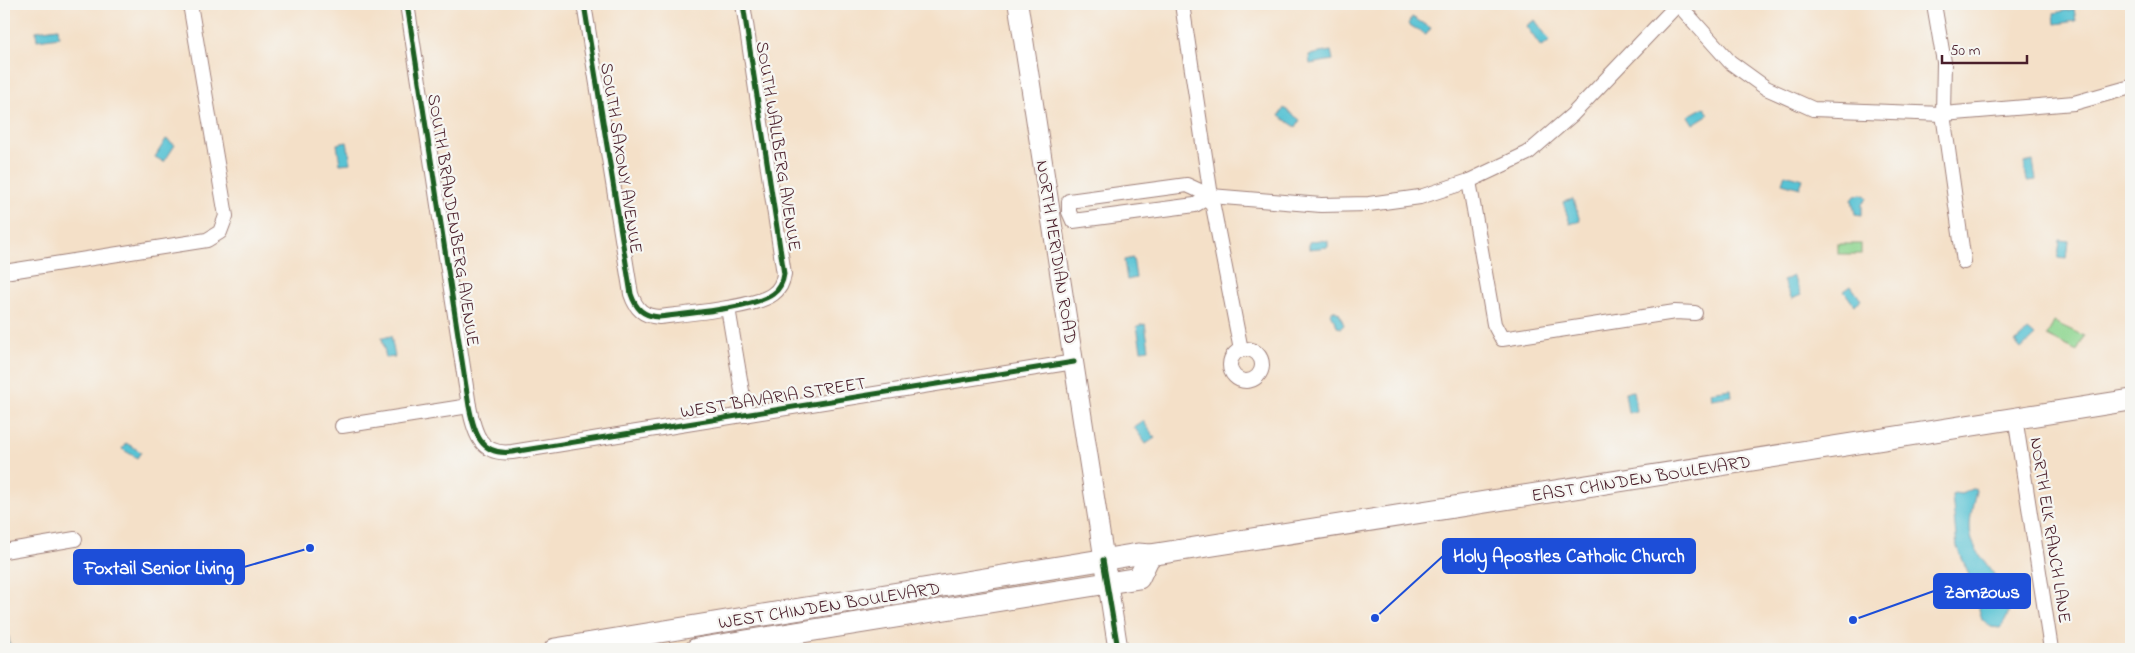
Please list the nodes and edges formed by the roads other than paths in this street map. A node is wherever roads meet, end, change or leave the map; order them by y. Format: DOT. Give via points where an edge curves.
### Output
graph roads {
  1 [pos="190,4"];
  2 [pos="408,4"];
  3 [pos="584,4"];
  4 [pos="743,4"];
  5 [pos="1018,4"];
  6 [pos="1182,4"];
  7 [pos="1678,4"];
  8 [pos="1934,4"];
  9 [pos="2131,88"];
  10 [pos="1943,114"];
  11 [pos="1469,181"];
  12 [pos="1211,196"];
  13 [pos="1061,214"];
  14 [pos="1964,262"];
  15 [pos="4,272"];
  16 [pos="728,308"];
  17 [pos="1695,313"];
  18 [pos="1241,350"];
  19 [pos="1074,362"];
  20 [pos="2131,400"];
  21 [pos="469,406"];
  22 [pos="746,415"];
  23 [pos="2015,417"];
  24 [pos="342,426"];
  25 [pos="480,440"];
  26 [pos="75,539"];
  27 [pos="4,550"];
  28 [pos="1150,556"];
  29 [pos="1103,560"];
  30 [pos="1107,583"];
  31 [pos="555,649"];
  32 [pos="696,649"];
  33 [pos="1118,649"];
  34 [pos="2051,649"];
  1 -- 15 [label="street" via="226,216 220,232 207,240"];
  2 -- 21 [label="street, SOUTH BRANDENBERG AVENUE"];
  3 -- 16 [label="street, SOUTH SAXONY AVENUE" via="631,294 637,309 658,317"];
  4 -- 16 [label="street, SOUTH WALLBERG AVENUE" via="784,274 778,290 763,300"];
  5 -- 13 [label="street, NORTH MERIDIAN ROAD"];
  6 -- 12 [label="street"];
  7 -- 10 [label="street" via="1730,62 1766,88 1813,109"];
  7 -- 11 [label="street" via="1572,115 1528,153"];
  8 -- 10 [label="street" via="1944,62"];
  9 -- 10 [label="street" via="2074,104"];
  10 -- 14 [label="street"];
  11 -- 12 [label="street" via="1420,197 1369,204 1321,205"];
  11 -- 17 [label="street" via="1494,324 1502,339 1675,312"];
  12 -- 13 [label="street" via="1195,205 1073,222"];
  12 -- 13 [label="street" via="1187,185 1069,201"];
  12 -- 18 [label="street"];
  13 -- 19 [label="street, NORTH MERIDIAN ROAD"];
  16 -- 22 [label="street"];
  19 -- 22 [label="street, WEST BAVARIA STREET"];
  19 -- 29 [label="street, NORTH MERIDIAN ROAD"];
  20 -- 23 [label="main road, EAST CHINDEN BOULEVARD"];
  21 -- 24 [label="street"];
  21 -- 25 [label="street, SOUTH BRANDENBERG AVENUE"];
  22 -- 25 [label="street, WEST BAVARIA STREET" via="503,453 495,452"];
  23 -- 28 [label="main road, EAST CHINDEN BOULEVARD"];
  23 -- 34 [label="street, NORTH ELK RANCH LANE"];
  26 -- 27 [label="street"];
  28 -- 29 [label="main road, EAST CHINDEN BOULEVARD" via="1138,554"];
  28 -- 30 [label="main road" via="1139,578"];
  29 -- 30 [label="street, NORTH MERIDIAN ROAD"];
  29 -- 31 [label="main road, WEST CHINDEN BOULEVARD"];
  30 -- 32 [label="main road, WEST CHINDEN BOULEVARD"];
  30 -- 33 [label="street, NORTH MERIDIAN ROAD"];
}
